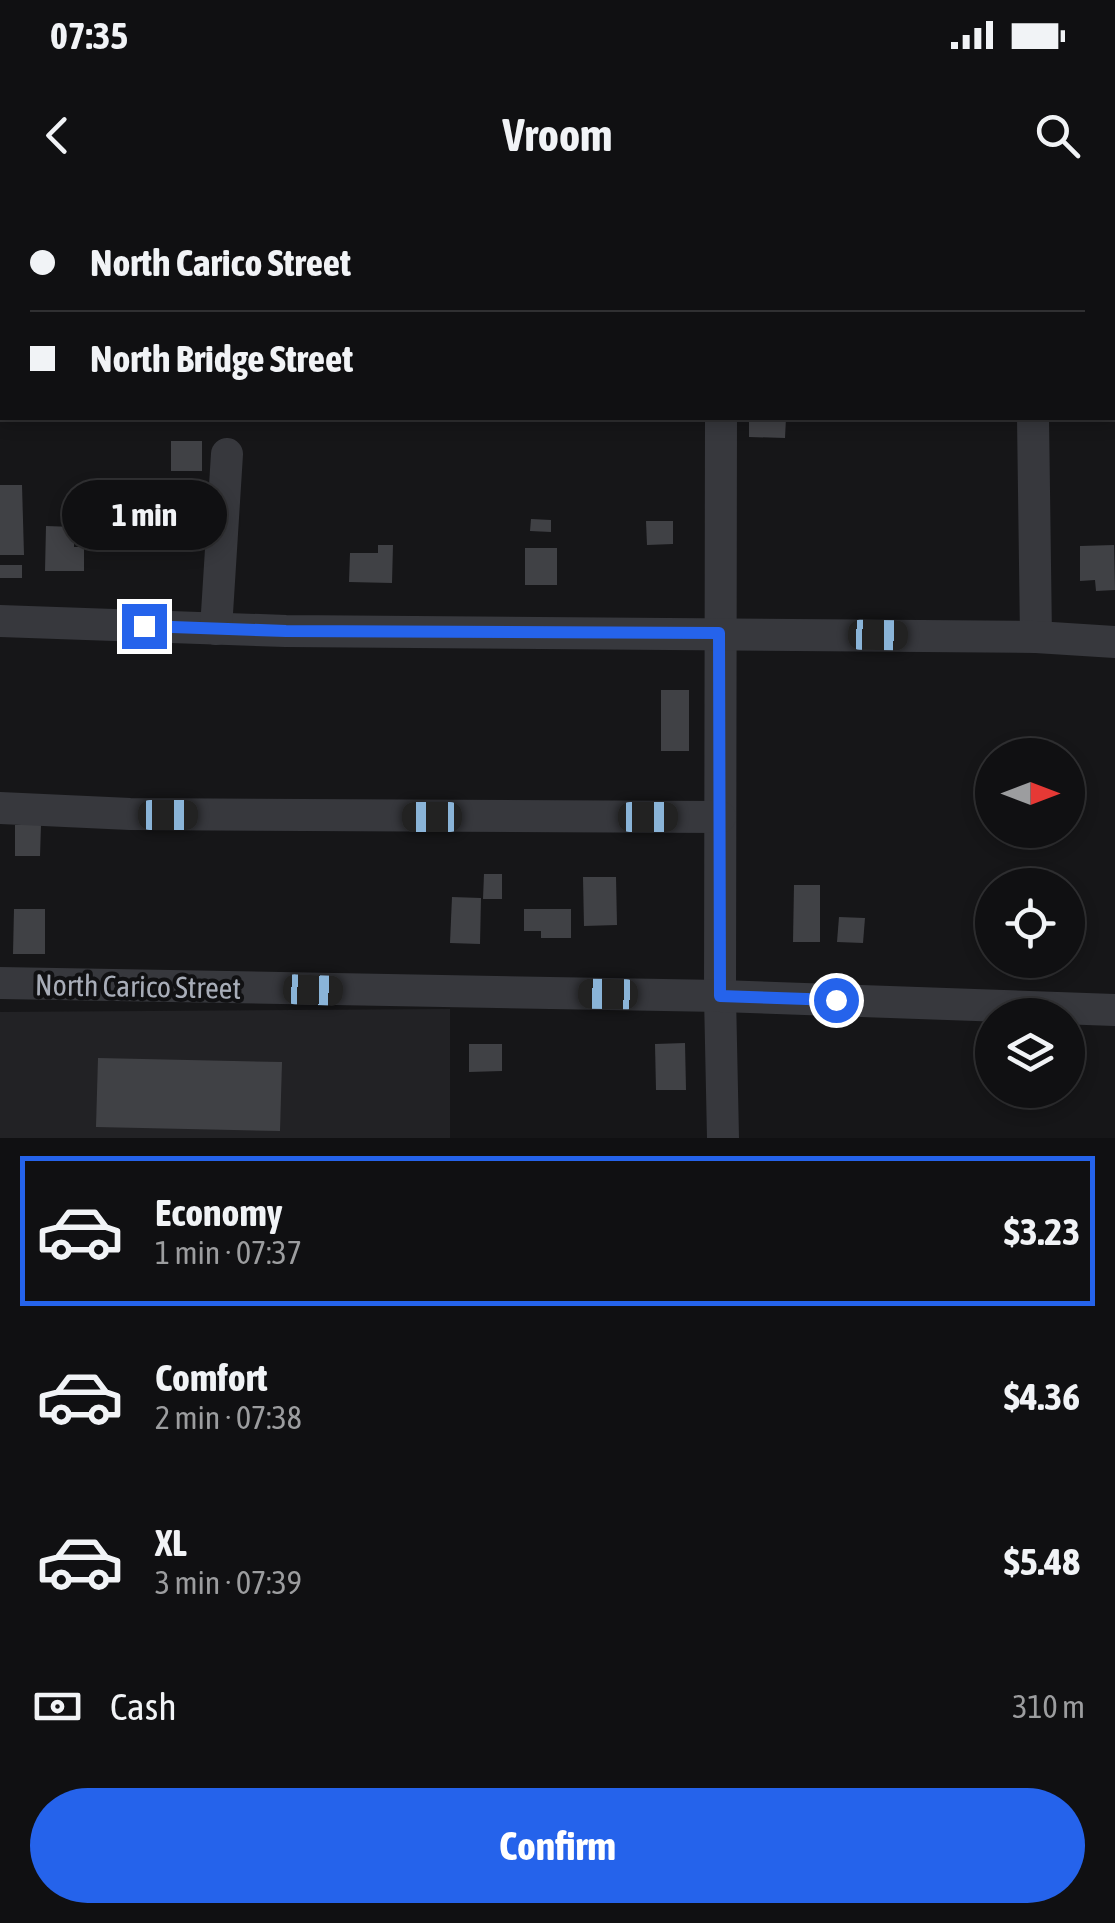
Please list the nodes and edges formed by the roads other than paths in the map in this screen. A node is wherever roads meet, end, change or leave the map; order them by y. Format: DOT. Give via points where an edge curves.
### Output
graph roads {
  1 [pos="721,420"];
  2 [pos="1033,420"];
  3 [pos="227,454"];
  4 [pos="0,621"];
  5 [pos="216,628"];
  6 [pos="719,633"];
  7 [pos="1036,637"];
  8 [pos="1115,642"];
  9 [pos="0,808"];
  10 [pos="720,817"];
  11 [pos="0,983"];
  12 [pos="720,996"];
  13 [pos="1115,1010"];
  14 [pos="723,1138"];
  1 -- 6 [label="street"];
  2 -- 7 [label="street"];
  3 -- 5 [label="street"];
  4 -- 5 [label="street"];
  5 -- 6 [label="street"];
  6 -- 7 [label="street"];
  6 -- 10 [label="street"];
  7 -- 8 [label="street"];
  9 -- 10 [label="street"];
  10 -- 12 [label="street"];
  11 -- 12 [label="street, North Carico Street"];
  12 -- 13 [label="street, North Carico Street"];
  12 -- 14 [label="street"];
}
